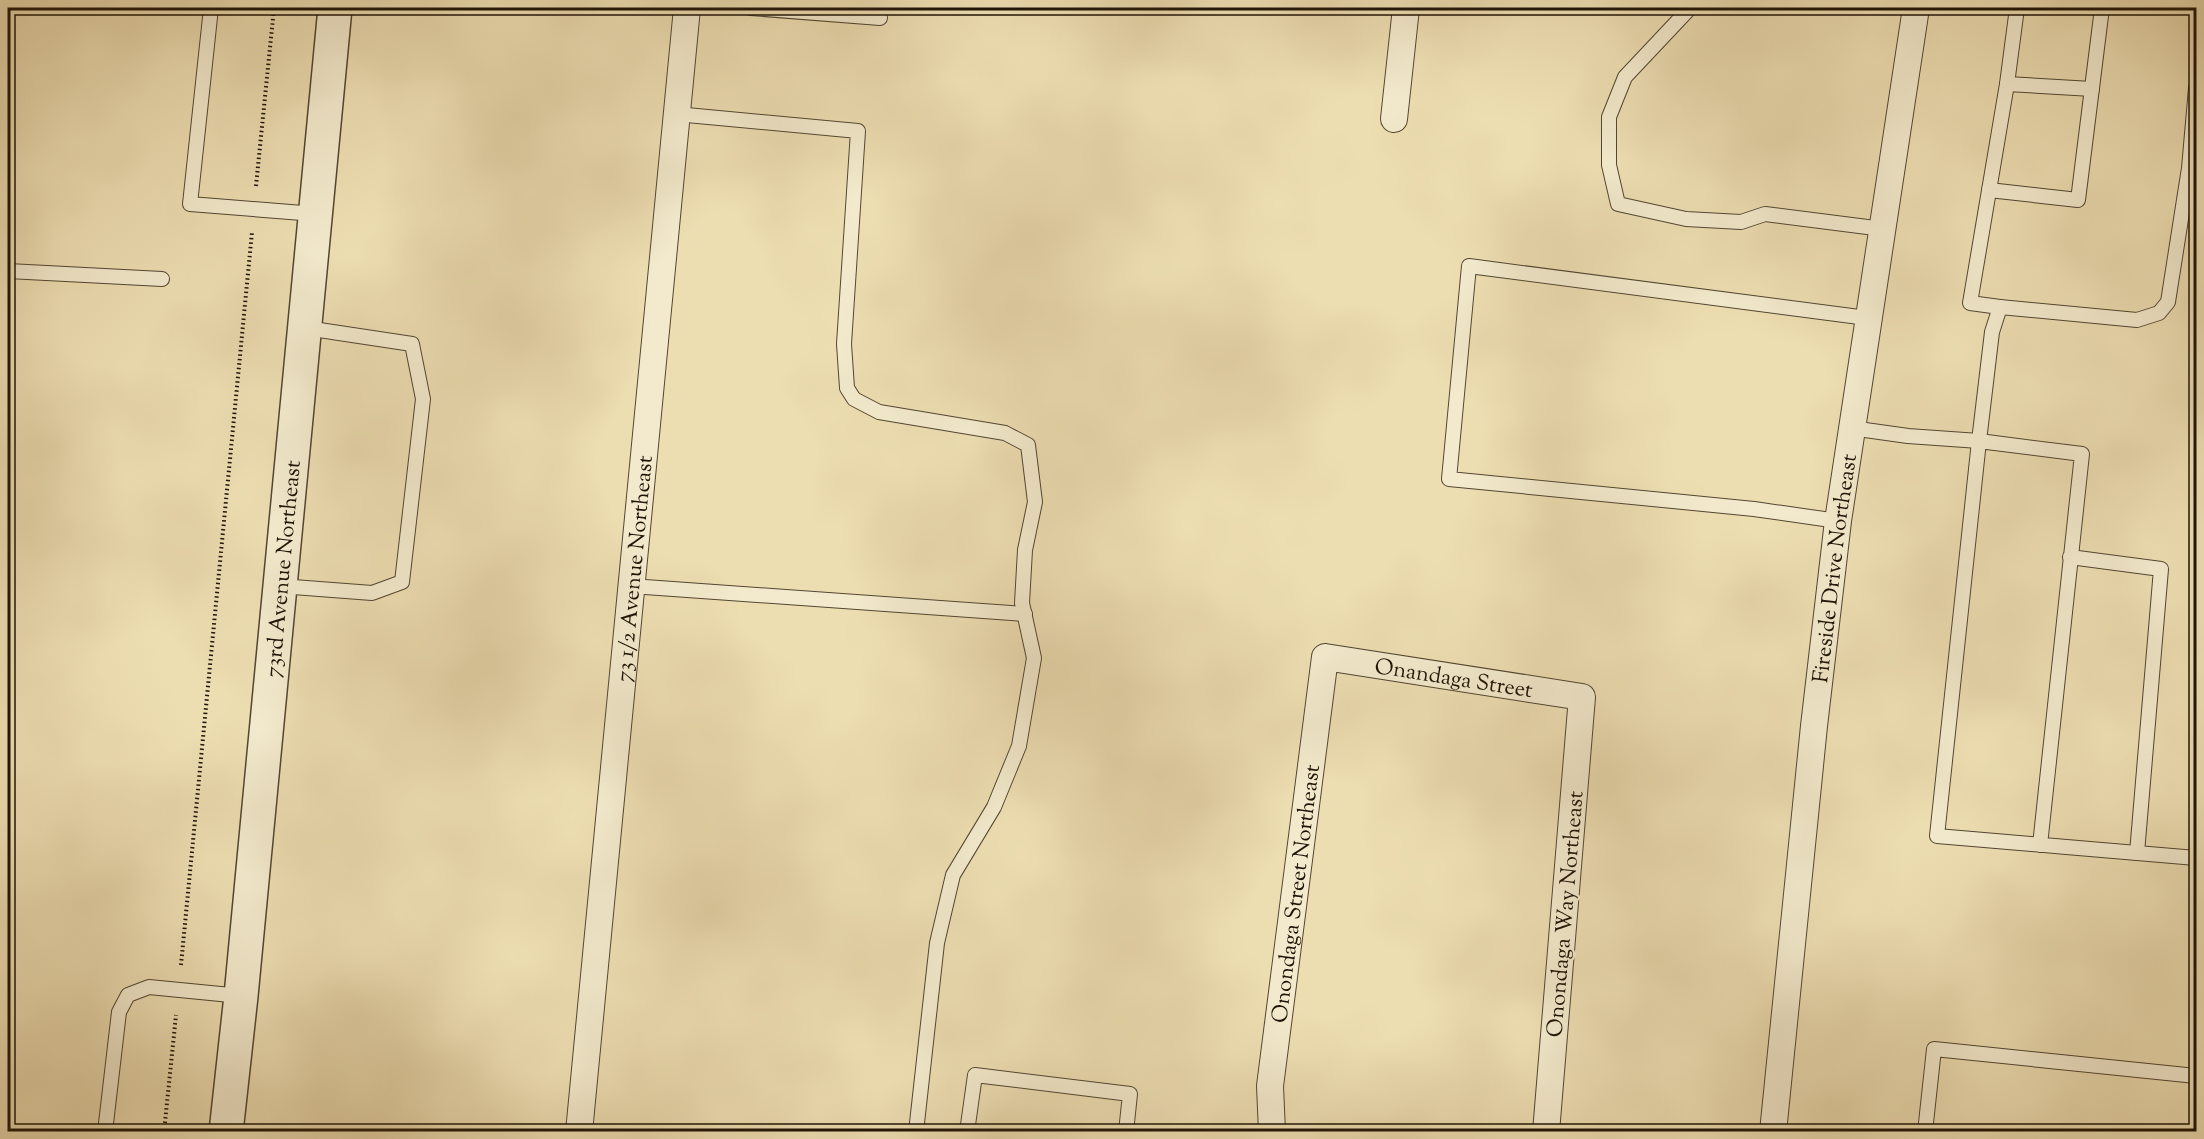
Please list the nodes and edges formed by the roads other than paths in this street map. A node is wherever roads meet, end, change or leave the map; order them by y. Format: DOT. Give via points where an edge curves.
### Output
graph roads {
  1 [pos="211,8"];
  2 [pos="335,8"];
  3 [pos="687,8"];
  4 [pos="751,8"];
  5 [pos="1406,8"];
  6 [pos="1690,8"];
  7 [pos="1916,8"];
  8 [pos="2017,8"];
  9 [pos="2102,8"];
  10 [pos="880,18"];
  11 [pos="2007,84"];
  12 [pos="2196,88"];
  13 [pos="2092,89"];
  14 [pos="676,114"];
  15 [pos="1394,119"];
  16 [pos="1989,190"];
  17 [pos="315,214"];
  18 [pos="1883,229"];
  19 [pos="8,271"];
  20 [pos="162,279"];
  21 [pos="2000,307"];
  22 [pos="1868,318"];
  23 [pos="306,328"];
  24 [pos="1851,428"];
  25 [pos="1979,441"];
  26 [pos="1838,521"];
  27 [pos="2070,556"];
  28 [pos="280,586"];
  29 [pos="631,586"];
  30 [pos="1025,614"];
  31 [pos="1325,657"];
  32 [pos="1582,697"];
  33 [pos="2040,845"];
  34 [pos="2137,853"];
  35 [pos="2196,858"];
  36 [pos="241,996"];
  37 [pos="2196,1076"];
  38 [pos="105,1131"];
  39 [pos="226,1131"];
  40 [pos="579,1131"];
  41 [pos="916,1131"];
  42 [pos="967,1131"];
  43 [pos="1126,1131"];
  44 [pos="1272,1131"];
  45 [pos="1546,1131"];
  46 [pos="1773,1131"];
  47 [pos="1925,1131"];
  1 -- 17 [label="lane" via="190,204"];
  2 -- 17 [label="street, 73rd Avenue Northeast"];
  3 -- 14 [label="street, 73 1/2 Avenue Northeast"];
  4 -- 10 [label="lane"];
  5 -- 15 [label="street"];
  6 -- 18 [label="lane" via="1625,77 1609,117 1609,165 1618,204 1686,219 1741,222 1765,214"];
  7 -- 18 [label="street, Fireside Drive Northeast"];
  8 -- 11 [label="lane"];
  9 -- 13 [label="lane"];
  11 -- 13 [label="lane"];
  11 -- 16 [label="lane"];
  12 -- 21 [label="lane" via="2189,168 2168,302 2159,313 2137,320"];
  13 -- 16 [label="lane" via="2078,200"];
  14 -- 29 [label="street, 73 1/2 Avenue Northeast"];
  14 -- 30 [label="lane" via="858,131 844,344 847,388 854,399 879,412 1005,433 1028,445 1035,502 1025,550"];
  16 -- 21 [label="lane" via="1970,303"];
  17 -- 23 [label="street, 73rd Avenue Northeast"];
  18 -- 22 [label="street, Fireside Drive Northeast"];
  19 -- 20 [label="lane"];
  21 -- 25 [label="lane" via="1992,333"];
  22 -- 24 [label="street, Fireside Drive Northeast"];
  22 -- 26 [label="lane" via="1469,266 1449,479"];
  23 -- 28 [label="street, 73rd Avenue Northeast"];
  23 -- 28 [label="lane" via="412,344 423,399 402,582 372,593"];
  24 -- 25 [label="lane"];
  24 -- 26 [label="street, Fireside Drive Northeast"];
  25 -- 27 [label="lane" via="2082,454"];
  25 -- 33 [label="lane" via="1937,836"];
  26 -- 46 [label="street, Fireside Drive Northeast"];
  27 -- 33 [label="lane"];
  27 -- 34 [label="lane" via="2161,568"];
  28 -- 36 [label="street, 73rd Avenue Northeast"];
  29 -- 30 [label="lane"];
  29 -- 40 [label="street, 73 1/2 Avenue Northeast"];
  30 -- 41 [label="lane" via="1034,658 1019,746 994,807 953,875 937,943"];
  31 -- 32 [label="street, Onandaga Street"];
  31 -- 44 [label="street, Onondaga Street Northeast" via="1270,1086"];
  32 -- 45 [label="street, Onondaga Way Northeast"];
  33 -- 34 [label="lane"];
  34 -- 35 [label="lane"];
  36 -- 38 [label="lane" via="149,987 128,994 119,1012"];
  36 -- 39 [label="street, 73rd Avenue Northeast"];
  37 -- 47 [label="lane" via="1934,1049"];
  42 -- 43 [label="lane" via="975,1075 1130,1094"];
}
